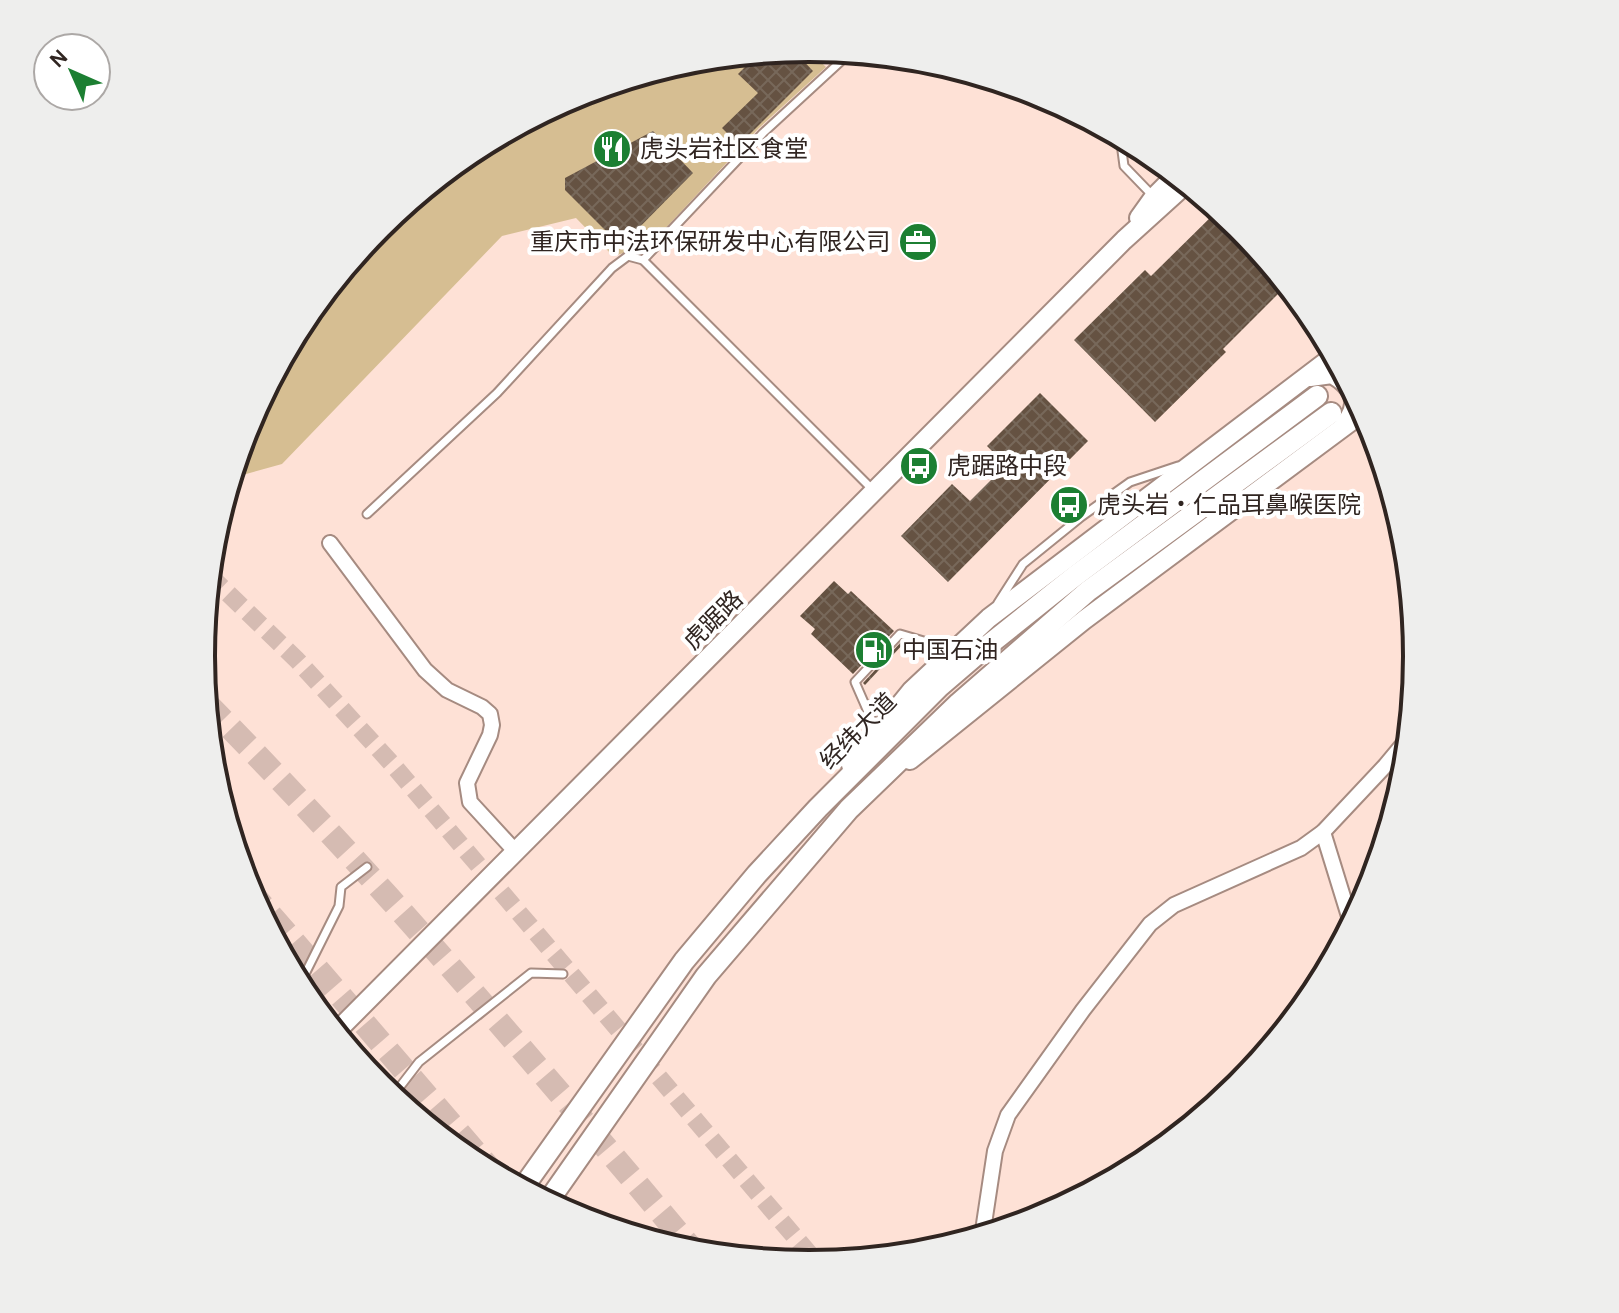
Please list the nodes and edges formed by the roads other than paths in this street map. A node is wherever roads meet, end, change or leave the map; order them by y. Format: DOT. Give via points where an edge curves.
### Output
graph roads {
  1 [pos="839,63"];
  2 [pos="1120,150"];
  3 [pos="1170,184"];
  4 [pos="1177,190"];
  5 [pos="1158,202"];
  6 [pos="643,260"];
  7 [pos="1328,366"];
  8 [pos="1332,374"];
  9 [pos="1313,386"];
  10 [pos="1352,413"];
  11 [pos="1353,415"];
  12 [pos="1355,420"];
  13 [pos="1336,421"];
  14 [pos="875,492"];
  15 [pos="367,514"];
  16 [pos="330,543"];
  17 [pos="953,650"];
  18 [pos="877,731"];
  19 [pos="1396,751"];
  20 [pos="818,808"];
  21 [pos="1323,832"];
  22 [pos="515,851"];
  23 [pos="367,867"];
  24 [pos="1347,910"];
  25 [pos="306,972"];
  26 [pos="563,974"];
  27 [pos="343,1024"];
  28 [pos="400,1087"];
  29 [pos="528,1180"];
  30 [pos="554,1193"];
  31 [pos="984,1224"];
  1 -- 6 [label="lane" via="763,133"];
  2 -- 5 [label="lane" via="1124,166"];
  3 -- 5 [label="street, 虎踞路"];
  4 -- 5 [label="street, 虎踞路"];
  5 -- 14 [label="street, 虎踞路"];
  6 -- 14 [label="lane"];
  6 -- 15 [label="lane" via="620,260 497,393"];
  7 -- 9 [label="street"];
  8 -- 9 [label="street"];
  9 -- 17 [label="street" via="1195,461"];
  9 -- 20 [label="main road, 经纬大道" via="981,651"];
  10 -- 13 [label="street"];
  11 -- 13 [label="street"];
  12 -- 13 [label="street"];
  13 -- 30 [label="main road, 经纬大道" via="1088,591 959,703 849,809 706,976"];
  14 -- 22 [label="street, 虎踞路"];
  16 -- 22 [label="street" via="425,670 447,690 490,714 490,735 467,793"];
  17 -- 18 [label="street"];
  17 -- 18 [label="lane" via="900,634 855,682"];
  18 -- 20 [label="street"];
  19 -- 21 [label="street"];
  20 -- 29 [label="main road, 经纬大道" via="684,961"];
  21 -- 24 [label="street"];
  21 -- 31 [label="street" via="1301,848 1174,905 1150,924 1008,1115 995,1151"];
  22 -- 27 [label="street, 虎踞路"];
  23 -- 25 [label="lane" via="341,887 339,906"];
  26 -- 28 [label="lane" via="531,973 419,1062"];
}
